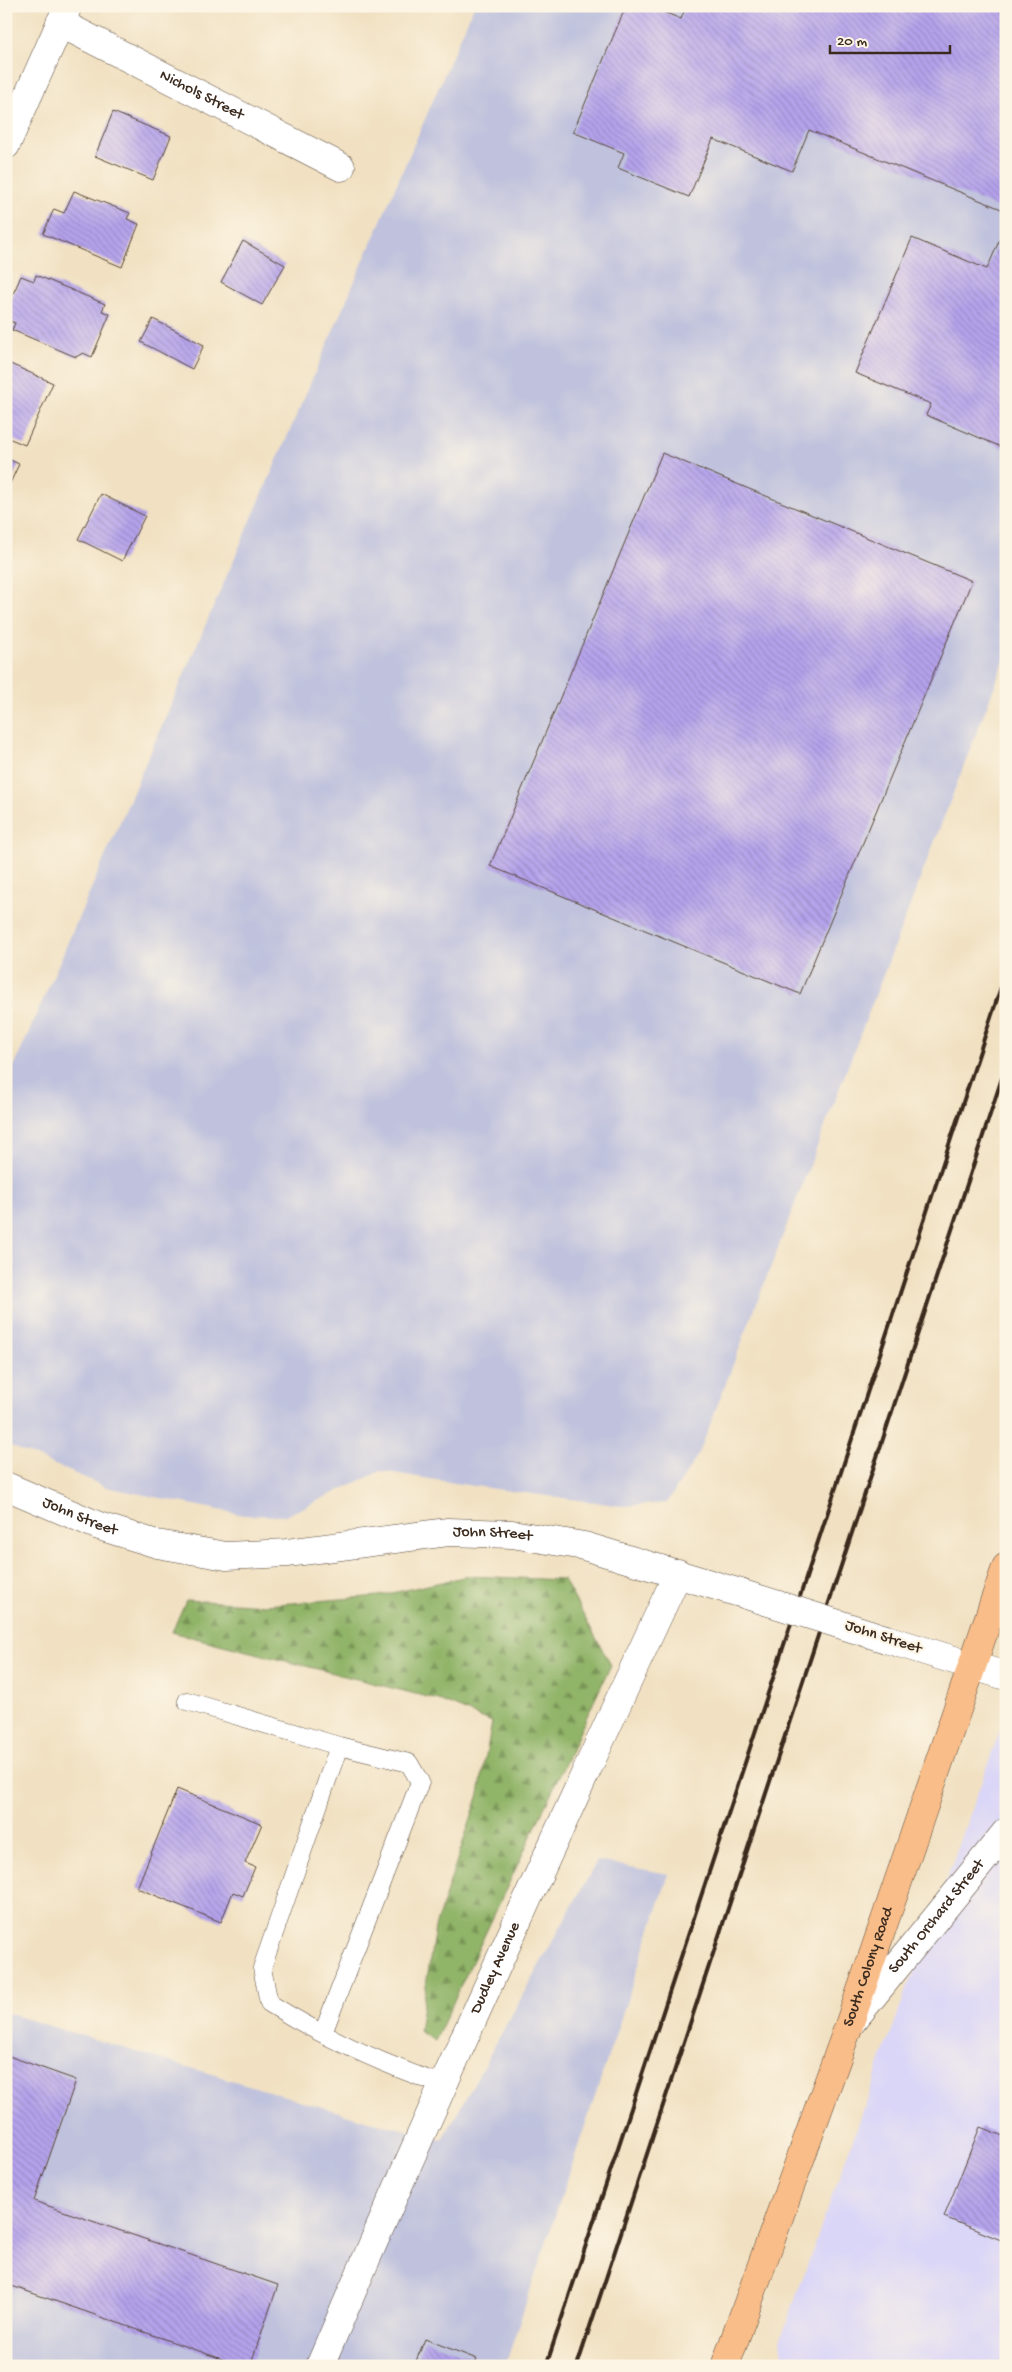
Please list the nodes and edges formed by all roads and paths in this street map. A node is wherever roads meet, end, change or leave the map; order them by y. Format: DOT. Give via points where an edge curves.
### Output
graph roads {
  1 [pos="64,15"];
  2 [pos="6,145"];
  3 [pos="342,167"];
  4 [pos="6,1486"];
  5 [pos="1006,1567"];
  6 [pos="678,1573"];
  7 [pos="973,1667"];
  8 [pos="1006,1676"];
  9 [pos="187,1701"];
  10 [pos="339,1746"];
  11 [pos="1006,1832"];
  12 [pos="850,2025"];
  13 [pos="323,2033"];
  14 [pos="443,2084"];
  15 [pos="320,2366"];
  16 [pos="725,2366"];
  1 -- 2 [label="street"];
  1 -- 3 [label="street, Nichols Street"];
  4 -- 6 [label="street, John Street" via="98,1526 157,1544 226,1556 304,1551 448,1532 503,1534 584,1546"];
  5 -- 7 [label="main road, South Colony Road"];
  6 -- 7 [label="street, John Street, bridge"];
  6 -- 14 [label="street, Dudley Avenue"];
  7 -- 8 [label="street"];
  7 -- 12 [label="main road, South Colony Road"];
  9 -- 10 [label="lane"];
  10 -- 13 [label="lane" via="262,1968 269,2003"];
  10 -- 13 [label="lane" via="409,1763 420,1782"];
  11 -- 12 [label="street, South Orchard Street"];
  12 -- 16 [label="main road, South Colony Road"];
  13 -- 14 [label="lane" via="410,2073"];
  14 -- 15 [label="street, Dudley Avenue"];
}
